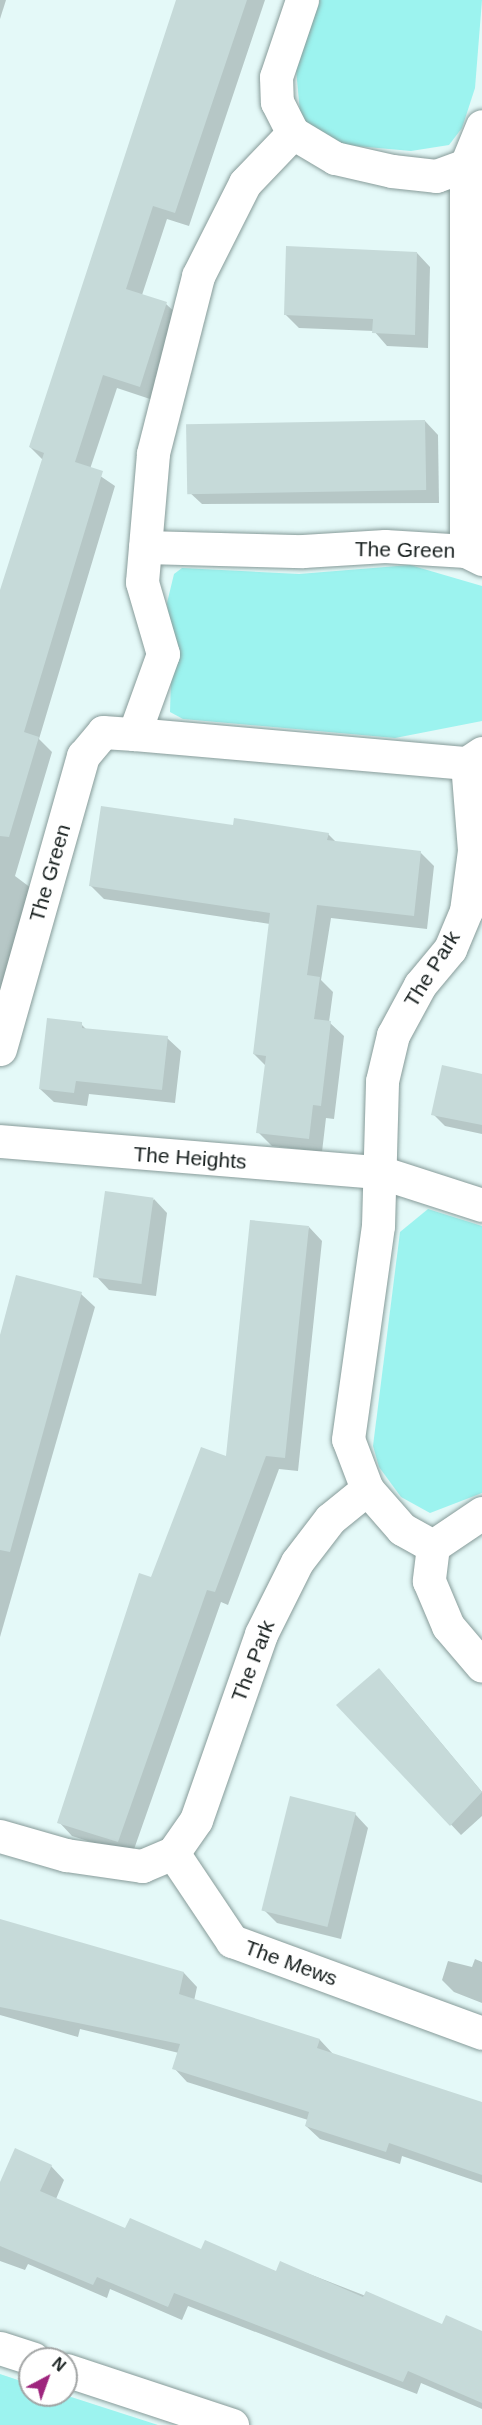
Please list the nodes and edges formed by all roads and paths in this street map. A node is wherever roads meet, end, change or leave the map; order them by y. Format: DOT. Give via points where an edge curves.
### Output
graph roads {
  1 [pos="302,0"];
  2 [pos="482,126"];
  3 [pos="293,133"];
  4 [pos="466,165"];
  5 [pos="145,547"];
  6 [pos="474,555"];
  7 [pos="134,735"];
  8 [pos="474,758"];
  9 [pos="0,1050"];
  10 [pos="0,1141"];
  11 [pos="380,1172"];
  12 [pos="482,1205"];
  13 [pos="367,1489"];
  14 [pos="482,1513"];
  15 [pos="433,1546"];
  16 [pos="482,1666"];
  17 [pos="0,1836"];
  18 [pos="173,1853"];
  19 [pos="482,2033"];
  20 [pos="0,2348"];
  21 [pos="18,2354"];
  22 [pos="78,2374"];
  23 [pos="232,2425"];
  1 -- 3 [label="street" via="276,77 276,102"];
  2 -- 4 [label="street"];
  3 -- 4 [label="street" via="335,158 392,171 436,176"];
  3 -- 5 [label="street" via="245,183 217,231 181,336 153,453"];
  4 -- 6 [label="street"];
  5 -- 6 [label="street, The Green"];
  5 -- 7 [label="street" via="142,582 163,654"];
  7 -- 8 [label="street, The Green"];
  7 -- 9 [label="street, The Green" via="104,732 82,756"];
  8 -- 11 [label="street, The Park" via="474,850 466,911 450,949 420,985 393,1035 382,1081"];
  10 -- 11 [label="street, The Heights"];
  11 -- 12 [label="street"];
  11 -- 13 [label="street, The Park" via="348,1439"];
  13 -- 15 [label="street, The Park" via="402,1529"];
  13 -- 18 [label="street, The Park" via="330,1519 297,1562 261,1634 196,1820"];
  14 -- 15 [label="street"];
  15 -- 16 [label="street" via="429,1581 448,1626"];
  17 -- 18 [label="street" via="66,1855 142,1866"];
  18 -- 19 [label="street, The Mews" via="232,1941"];
  20 -- 21 [label="street"];
  22 -- 23 [label="street"];
}
